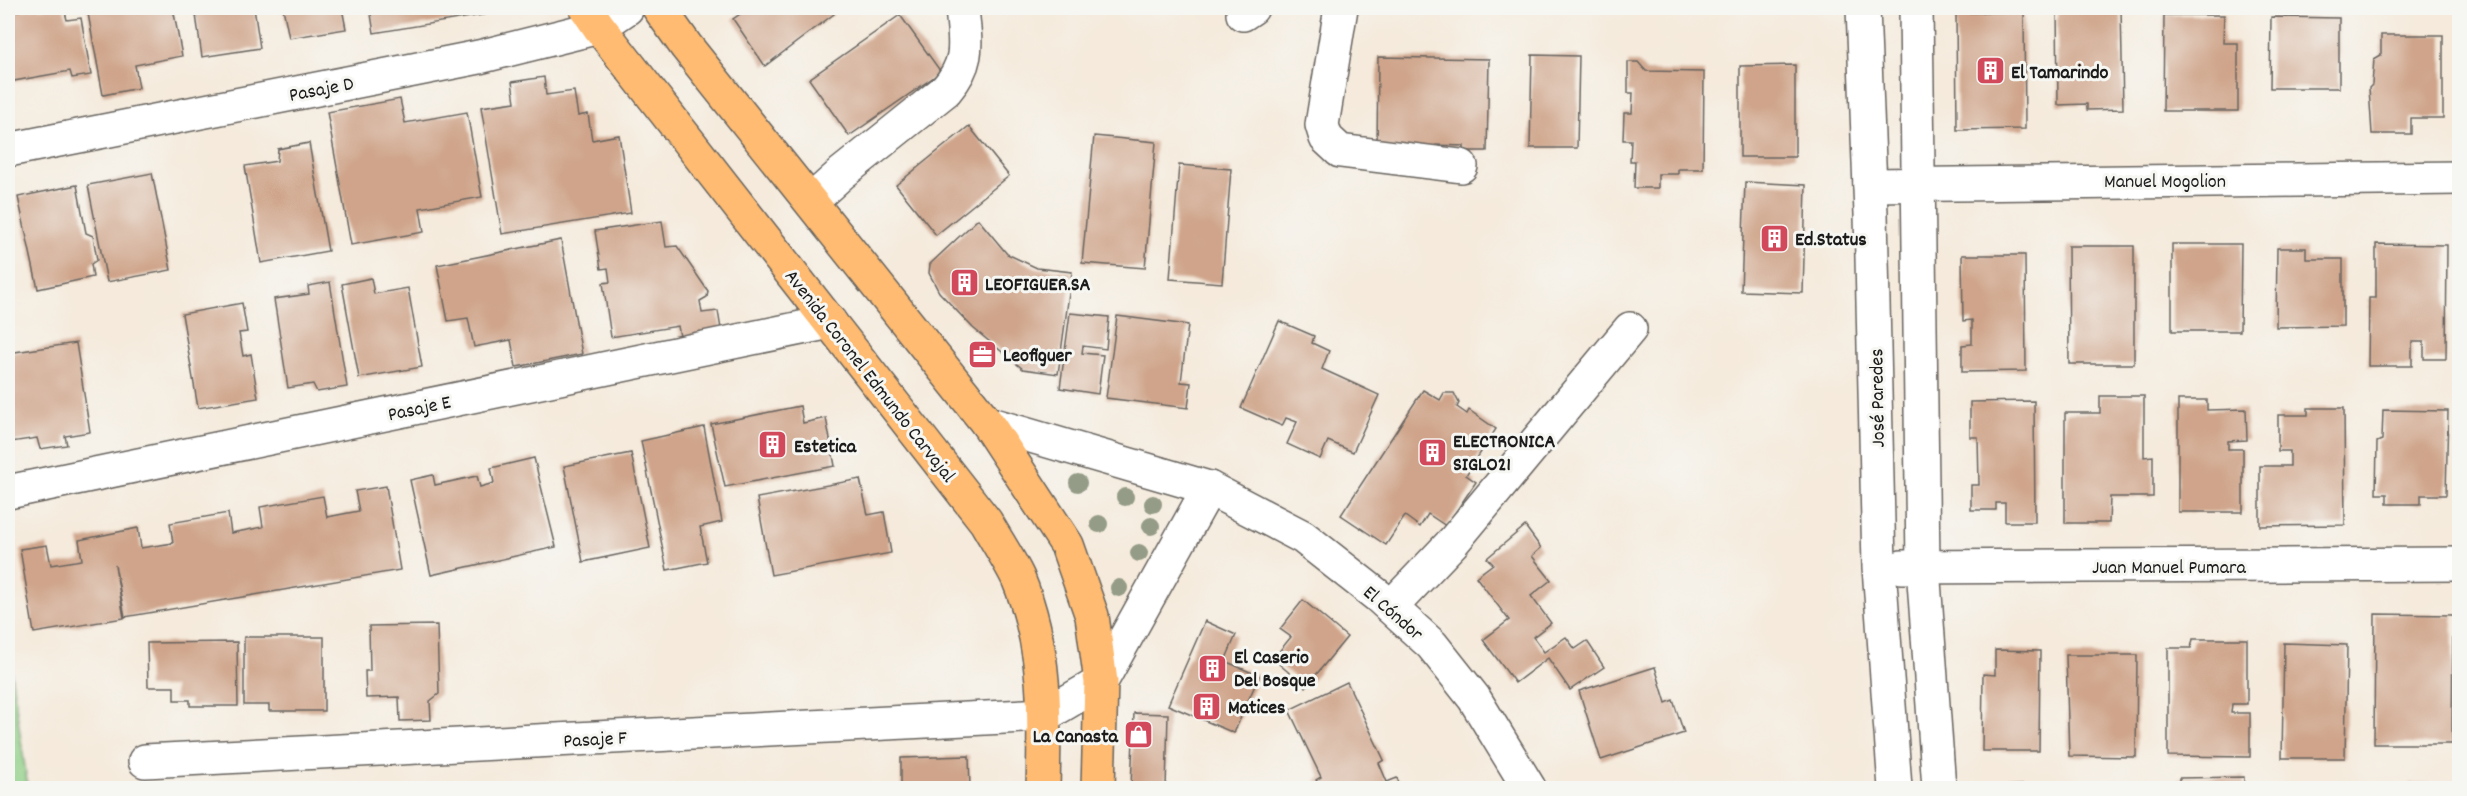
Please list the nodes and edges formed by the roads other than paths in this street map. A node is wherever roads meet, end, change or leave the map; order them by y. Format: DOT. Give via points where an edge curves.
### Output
graph roads {
  1 [pos="627,8"];
  2 [pos="659,8"];
  3 [pos="962,8"];
  4 [pos="1341,8"];
  5 [pos="1863,8"];
  6 [pos="1916,8"];
  7 [pos="592,17"];
  8 [pos="8,150"];
  9 [pos="1461,165"];
  10 [pos="2460,178"];
  11 [pos="1920,183"];
  12 [pos="1870,185"];
  13 [pos="811,201"];
  14 [pos="830,322"];
  15 [pos="1630,328"];
  16 [pos="987,423"];
  17 [pos="1209,488"];
  18 [pos="8,492"];
  19 [pos="2460,564"];
  20 [pos="1880,567"];
  21 [pos="1923,567"];
  22 [pos="1391,607"];
  23 [pos="1101,682"];
  24 [pos="1045,715"];
  25 [pos="145,761"];
  26 [pos="1043,789"];
  27 [pos="1098,789"];
  28 [pos="1528,789"];
  29 [pos="1895,789"];
  30 [pos="1939,789"];
  1 -- 7 [label="street, Pasaje D"];
  2 -- 13 [label="main road"];
  3 -- 13 [label="street" via="965,45 963,66 956,79"];
  4 -- 9 [label="street" via="1323,125 1326,138 1340,151"];
  5 -- 12 [label="street, José Paredes"];
  6 -- 11 [label="street"];
  7 -- 8 [label="street, Pasaje D" via="479,57"];
  7 -- 14 [label="main road, Avenida Coronel Edmundo Carvajal"];
  10 -- 11 [label="street, Manuel Mogolion"];
  11 -- 12 [label="street, Manuel Mogolion"];
  11 -- 21 [label="street"];
  12 -- 20 [label="street, José Paredes"];
  13 -- 16 [label="main road"];
  14 -- 18 [label="street, Pasaje E"];
  14 -- 24 [label="main road, Avenida Coronel Edmundo Carvajal" via="986,522 1018,578 1040,650"];
  15 -- 22 [label="street" via="1453,542"];
  16 -- 17 [label="street, El Cóndor"];
  16 -- 23 [label="main road" via="1067,545 1092,616"];
  17 -- 22 [label="street, El Cóndor" via="1303,537"];
  17 -- 23 [label="street"];
  19 -- 21 [label="street, Juan Manuel Pumara"];
  20 -- 21 [label="street, Juan Manuel Pumara"];
  20 -- 29 [label="street, José Paredes"];
  21 -- 30 [label="street"];
  22 -- 28 [label="street, El Cóndor" via="1432,645 1474,698"];
  23 -- 24 [label="street"];
  23 -- 27 [label="main road"];
  24 -- 25 [label="street, Pasaje F"];
  24 -- 26 [label="main road, Avenida Coronel Edmundo Carvajal"];
}
